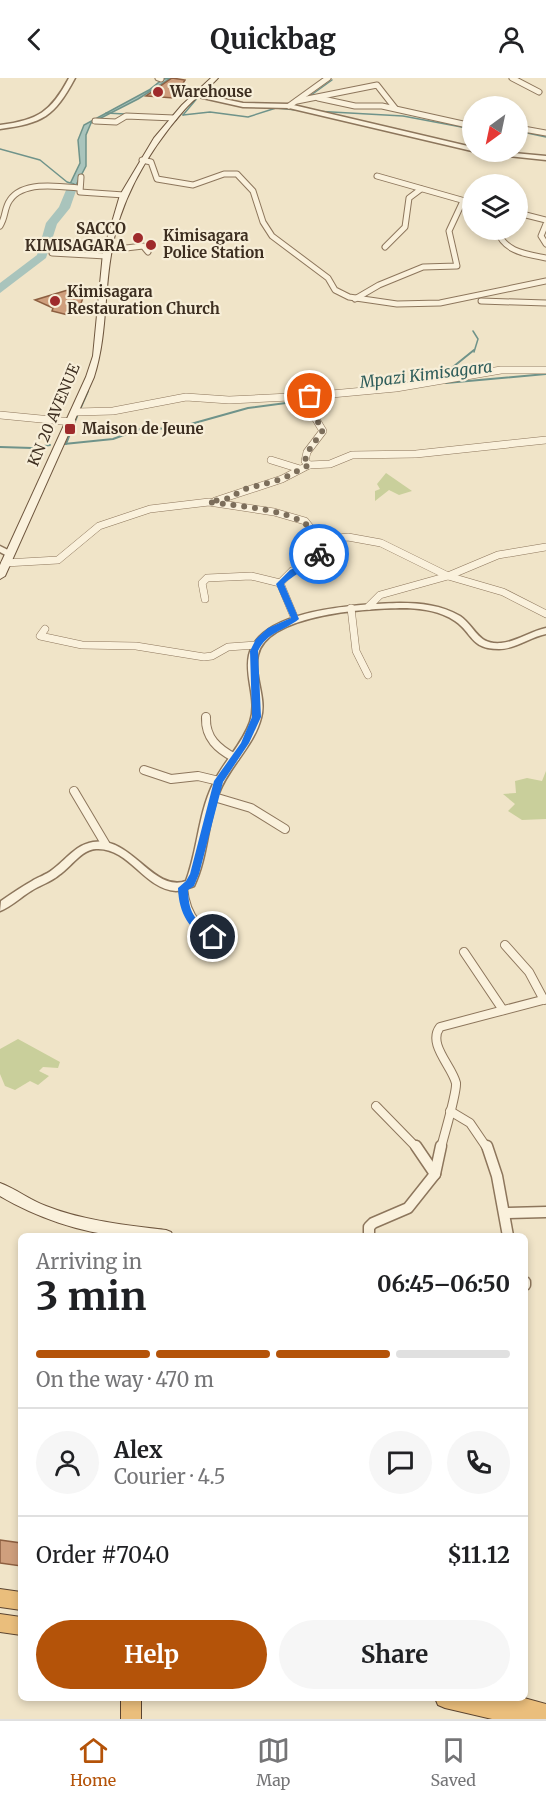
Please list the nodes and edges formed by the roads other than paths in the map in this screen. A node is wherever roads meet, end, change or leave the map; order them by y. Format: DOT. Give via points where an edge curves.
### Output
graph roads {
  1 [pos="72,78"];
  2 [pos="215,78"];
  3 [pos="328,78"];
  4 [pos="512,78"];
  5 [pos="539,92"];
  6 [pos="196,95"];
  7 [pos="318,98"];
  8 [pos="298,108"];
  9 [pos="395,108"];
  10 [pos="174,118"];
  11 [pos="95,122"];
  12 [pos="462,124"];
  13 [pos="0,127"];
  14 [pos="528,130"];
  15 [pos="546,133"];
  16 [pos="462,147"];
  17 [pos="528,156"];
  18 [pos="546,158"];
  19 [pos="142,160"];
  20 [pos="377,176"];
  21 [pos="81,177"];
  22 [pos="77,188"];
  23 [pos="421,189"];
  24 [pos="124,195"];
  25 [pos="462,201"];
  26 [pos="462,203"];
  27 [pos="528,216"];
  28 [pos="546,222"];
  29 [pos="0,226"];
  30 [pos="500,240"];
  31 [pos="546,244"];
  32 [pos="385,247"];
  33 [pos="148,252"];
  34 [pos="52,253"];
  35 [pos="107,253"];
  36 [pos="546,258"];
  37 [pos="546,281"];
  38 [pos="355,299"];
  39 [pos="476,299"];
  40 [pos="546,303"];
  41 [pos="546,370"];
  42 [pos="306,397"];
  43 [pos="77,412"];
  44 [pos="0,415"];
  45 [pos="72,422"];
  46 [pos="546,440"];
  47 [pos="271,459"];
  48 [pos="309,465"];
  49 [pos="300,469"];
  50 [pos="209,502"];
  51 [pos="320,540"];
  52 [pos="546,547"];
  53 [pos="0,549"];
  54 [pos="9,554"];
  55 [pos="5,563"];
  56 [pos="0,576"];
  57 [pos="448,576"];
  58 [pos="280,584"];
  59 [pos="206,599"];
  60 [pos="369,606"];
  61 [pos="351,608"];
  62 [pos="546,614"];
  63 [pos="295,619"];
  64 [pos="45,629"];
  65 [pos="546,631"];
  66 [pos="257,645"];
  67 [pos="368,675"];
  68 [pos="206,717"];
  69 [pos="236,758"];
  70 [pos="144,770"];
  71 [pos="219,781"];
  72 [pos="74,792"];
  73 [pos="213,797"];
  74 [pos="285,829"];
  75 [pos="106,845"];
  76 [pos="183,888"];
  77 [pos="0,907"];
  78 [pos="229,944"];
  79 [pos="505,945"];
  80 [pos="464,952"];
  81 [pos="545,999"];
  82 [pos="503,1010"];
  83 [pos="376,1106"];
  84 [pos="450,1111"];
  85 [pos="435,1174"];
  86 [pos="0,1189"];
  87 [pos="546,1212"];
  88 [pos="505,1213"];
  89 [pos="145,1233"];
  90 [pos="369,1233"];
  91 [pos="508,1233"];
  92 [pos="0,1598"];
  93 [pos="18,1601"];
  94 [pos="0,1623"];
  95 [pos="18,1626"];
  96 [pos="458,1701"];
  97 [pos="500,1701"];
  98 [pos="546,1714"];
  99 [pos="533,1719"];
  1 -- 13 [label="street" via="60,101 47,114"];
  2 -- 6 [label="main road, KN 20 AVENUE"];
  3 -- 8 [label="street"];
  4 -- 5 [label="street"];
  6 -- 8 [label="street" via="243,105"];
  6 -- 10 [label="main road, KN 20 AVENUE"];
  7 -- 8 [label="street"];
  7 -- 9 [label="street" via="355,106"];
  7 -- 9 [label="street" via="377,85"];
  8 -- 16 [label="street"];
  9 -- 12 [label="street"];
  10 -- 11 [label="street" via="126,116 117,122"];
  10 -- 19 [label="main road, KN 20 AVENUE"];
  14 -- 15 [label="street"];
  17 -- 18 [label="street"];
  19 -- 24 [label="main road, KN 20 AVENUE"];
  19 -- 38 [label="street" via="151,162 157,179 183,184 237,174 252,191 262,222 272,236 328,278 333,288"];
  20 -- 23 [label="street"];
  21 -- 22 [label="street"];
  22 -- 24 [label="street" via="82,192"];
  22 -- 29 [label="street" via="28,187 8,201"];
  23 -- 25 [label="street"];
  23 -- 32 [label="street" via="409,198 405,227"];
  24 -- 35 [label="main road, KN 20 AVENUE"];
  26 -- 38 [label="street" via="449,231 457,266 423,267"];
  27 -- 28 [label="street"];
  28 -- 31 [label="street" via="541,236"];
  30 -- 36 [label="street" via="506,247"];
  33 -- 35 [label="street" via="142,244"];
  34 -- 35 [label="street"];
  35 -- 43 [label="main road, KN 20 AVENUE" via="97,356"];
  37 -- 39 [label="street"];
  38 -- 39 [label="street" via="418,304"];
  39 -- 40 [label="street"];
  41 -- 42 [label="street" via="501,370 396,388"];
  42 -- 43 [label="street" via="186,397 114,411"];
  42 -- 48 [label="street" via="323,430 307,453 305,461"];
  43 -- 45 [label="main road, KN 20 AVENUE"];
  44 -- 45 [label="street"];
  45 -- 54 [label="main road, KN 20 AVENUE"];
  46 -- 48 [label="street" via="416,454 369,453 330,464"];
  47 -- 49 [label="street"];
  48 -- 49 [label="street"];
  49 -- 50 [label="street" via="230,498"];
  50 -- 51 [label="street" via="292,517 311,525"];
  50 -- 55 [label="street" via="150,509 99,526 58,561"];
  51 -- 57 [label="street" via="348,537 381,543"];
  51 -- 58 [label="street" via="318,558 292,571"];
  52 -- 57 [label="street" via="498,555"];
  53 -- 54 [label="street"];
  54 -- 55 [label="main road, KN 20 AVENUE"];
  55 -- 56 [label="main road, KN 20 AVENUE"];
  57 -- 60 [label="street" via="380,595"];
  57 -- 62 [label="street" via="503,592"];
  58 -- 59 [label="street" via="251,576 207,578 202,583"];
  58 -- 63 [label="street"];
  60 -- 61 [label="street"];
  60 -- 65 [label="street" via="430,607 458,620 476,640 495,646"];
  61 -- 63 [label="street"];
  61 -- 67 [label="street" via="354,647"];
  63 -- 66 [label="street" via="271,630"];
  64 -- 66 [label="street" via="40,636 82,645 136,646 204,657 228,647"];
  66 -- 69 [label="street" via="257,717"];
  68 -- 69 [label="street" via="210,738"];
  69 -- 71 [label="street"];
  70 -- 71 [label="street" via="171,779 198,776"];
  71 -- 73 [label="street"];
  72 -- 75 [label="street"];
  73 -- 74 [label="street" via="251,808"];
  73 -- 76 [label="street" via="195,874"];
  75 -- 76 [label="street" via="119,850 156,880 172,888"];
  75 -- 77 [label="street" via="78,852 57,872"];
  76 -- 78 [label="street" via="190,921"];
  79 -- 81 [label="street" via="529,972"];
  80 -- 82 [label="street"];
  81 -- 82 [label="street"];
  82 -- 84 [label="street" via="452,1022 436,1032 436,1041 456,1084"];
  83 -- 85 [label="street" via="411,1139"];
  84 -- 85 [label="street"];
  84 -- 88 [label="street" via="477,1131 497,1175"];
  85 -- 90 [label="street" via="408,1208 374,1223"];
  86 -- 89 [label="main road" via="52,1216"];
  87 -- 88 [label="street"];
  88 -- 91 [label="street"];
  92 -- 93 [label="highway"];
  94 -- 95 [label="highway"];
  96 -- 99 [label="highway"];
  97 -- 98 [label="highway"];
}
